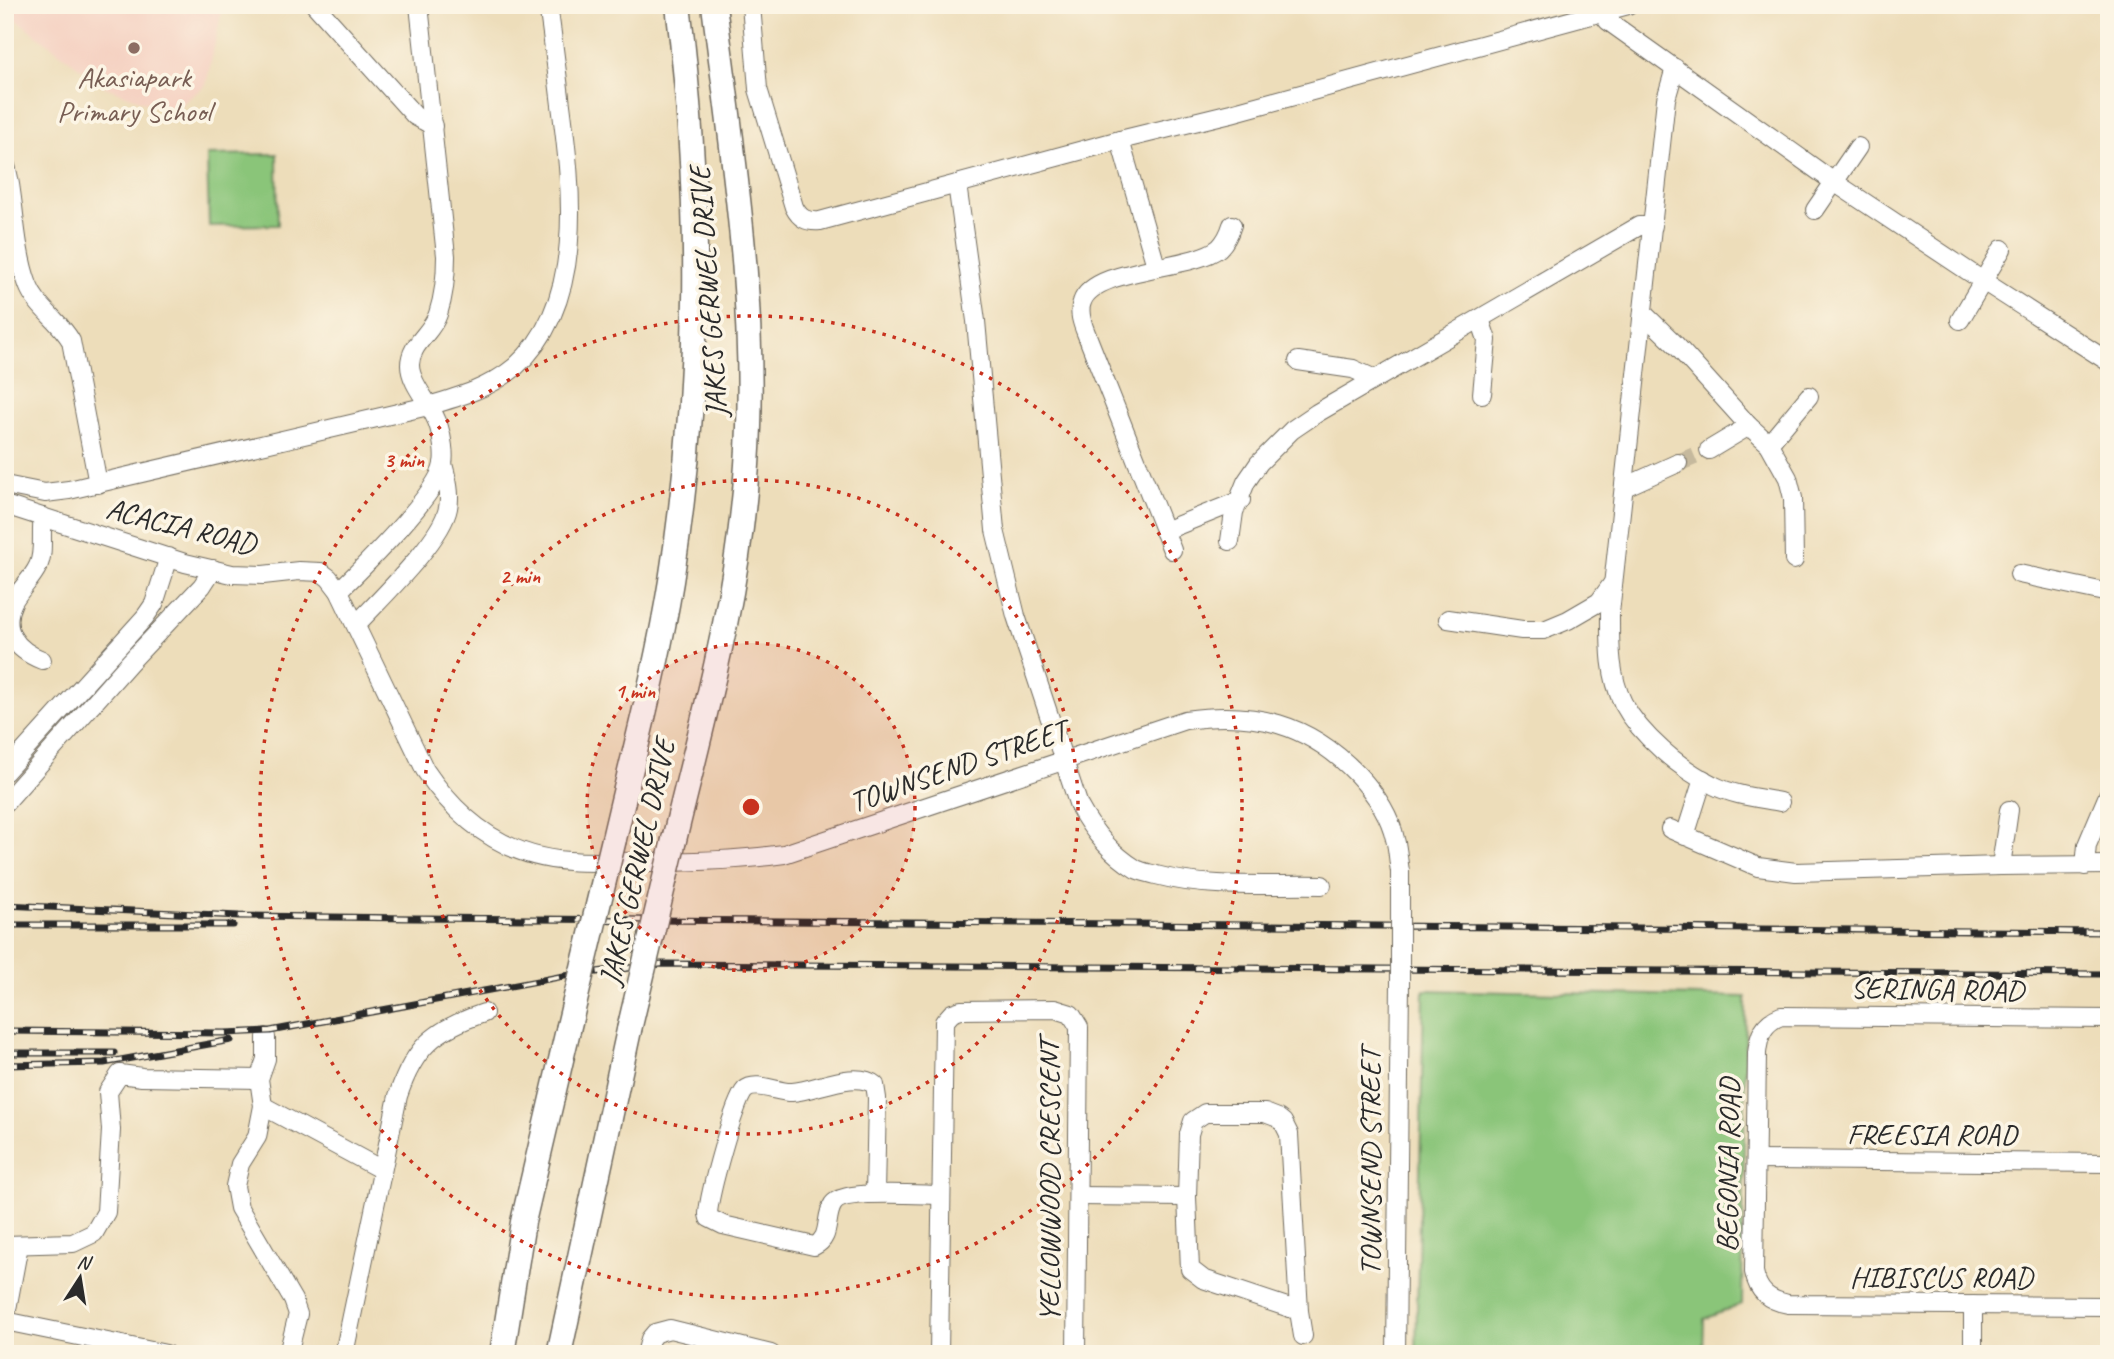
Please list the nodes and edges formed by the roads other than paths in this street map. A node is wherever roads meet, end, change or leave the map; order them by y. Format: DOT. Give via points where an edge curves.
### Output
graph roads {
  1 [pos="315,5"];
  2 [pos="419,5"];
  3 [pos="548,5"];
  4 [pos="678,5"];
  5 [pos="751,5"];
  6 [pos="1628,5"];
  7 [pos="715,10"];
  8 [pos="1601,12"];
  9 [pos="1675,68"];
  10 [pos="433,126"];
  11 [pos="1120,140"];
  12 [pos="1858,147"];
  13 [pos="5,163"];
  14 [pos="1834,182"];
  15 [pos="957,184"];
  16 [pos="1815,210"];
  17 [pos="1232,225"];
  18 [pos="1653,226"];
  19 [pos="2001,249"];
  20 [pos="1156,267"];
  21 [pos="1983,281"];
  22 [pos="1644,314"];
  23 [pos="1480,319"];
  24 [pos="1960,320"];
  25 [pos="1298,361"];
  26 [pos="2109,362"];
  27 [pos="1375,379"];
  28 [pos="1482,394"];
  29 [pos="1810,396"];
  30 [pos="428,406"];
  31 [pos="1749,426"];
  32 [pos="1769,444"];
  33 [pos="1709,450"];
  34 [pos="1678,463"];
  35 [pos="443,464"];
  36 [pos="98,484"];
  37 [pos="5,485"];
  38 [pos="1625,486"];
  39 [pos="1241,500"];
  40 [pos="5,505"];
  41 [pos="43,517"];
  42 [pos="1164,531"];
  43 [pos="1230,541"];
  44 [pos="1171,550"];
  45 [pos="169,557"];
  46 [pos="1794,560"];
  47 [pos="213,569"];
  48 [pos="2019,574"];
  49 [pos="1614,581"];
  50 [pos="339,591"];
  51 [pos="2109,593"];
  52 [pos="1448,619"];
  53 [pos="356,625"];
  54 [pos="42,660"];
  55 [pos="1065,759"];
  56 [pos="5,772"];
  57 [pos="1703,779"];
  58 [pos="2109,793"];
  59 [pos="1780,802"];
  60 [pos="5,803"];
  61 [pos="2009,810"];
  62 [pos="2109,865"];
  63 [pos="2001,866"];
  64 [pos="2085,866"];
  65 [pos="1322,885"];
  66 [pos="484,1013"];
  67 [pos="2109,1019"];
  68 [pos="1766,1024"];
  69 [pos="266,1037"];
  70 [pos="259,1079"];
  71 [pos="263,1106"];
  72 [pos="1756,1160"];
  73 [pos="2109,1163"];
  74 [pos="382,1170"];
  75 [pos="875,1194"];
  76 [pos="940,1195"];
  77 [pos="1078,1196"];
  78 [pos="1188,1197"];
  79 [pos="12,1245"];
  80 [pos="1774,1301"];
  81 [pos="1973,1305"];
  82 [pos="2109,1306"];
  83 [pos="1300,1311"];
  84 [pos="5,1320"];
  85 [pos="1303,1336"];
  86 [pos="166,1354"];
  87 [pos="288,1354"];
  88 [pos="344,1354"];
  89 [pos="502,1354"];
  90 [pos="559,1354"];
  91 [pos="646,1354"];
  92 [pos="771,1354"];
  93 [pos="939,1354"];
  94 [pos="1076,1354"];
  95 [pos="1396,1354"];
  96 [pos="1973,1354"];
  1 -- 10 [label="street" via="415,116"];
  2 -- 10 [label="street"];
  3 -- 30 [label="street" via="571,194 559,293 536,344 516,365 489,384"];
  4 -- 89 [label="highway, JAKES GERWEL DRIVE, bridge" via="696,213 696,333 680,517 666,609 523,1222"];
  5 -- 15 [label="street" via="758,89 794,207 803,218 820,221"];
  6 -- 8 [label="street"];
  7 -- 90 [label="highway, JAKES GERWEL DRIVE, bridge" via="748,310 748,451 739,542 729,605"];
  8 -- 9 [label="street"];
  8 -- 11 [label="street"];
  9 -- 14 [label="street"];
  9 -- 18 [label="street" via="1666,99"];
  10 -- 30 [label="street" via="446,278 438,315 414,349 410,367"];
  11 -- 15 [label="street"];
  11 -- 20 [label="street"];
  12 -- 14 [label="street"];
  13 -- 36 [label="street" via="28,284 71,341"];
  14 -- 16 [label="street"];
  14 -- 21 [label="street"];
  15 -- 55 [label="street" via="976,321 995,530 1016,615"];
  17 -- 20 [label="street" via="1228,238 1216,250"];
  18 -- 22 [label="street"];
  18 -- 23 [label="street" via="1639,226"];
  19 -- 21 [label="street"];
  20 -- 42 [label="street" via="1097,285 1082,299 1080,309"];
  21 -- 24 [label="street"];
  21 -- 26 [label="street"];
  22 -- 31 [label="street"];
  22 -- 38 [label="street"];
  23 -- 27 [label="street"];
  23 -- 28 [label="street" via="1487,340"];
  25 -- 27 [label="street" via="1353,369"];
  27 -- 39 [label="street" via="1292,430 1259,463"];
  29 -- 32 [label="street"];
  30 -- 35 [label="street" via="439,425"];
  30 -- 36 [label="street"];
  31 -- 32 [label="street"];
  31 -- 33 [label="street"];
  32 -- 46 [label="street" via="1788,478 1793,498"];
  34 -- 38 [label="street"];
  35 -- 50 [label="street" via="429,493"];
  35 -- 53 [label="street" via="449,485 448,507 438,533"];
  36 -- 37 [label="street" via="45,493"];
  38 -- 49 [label="street"];
  39 -- 42 [label="street"];
  39 -- 43 [label="street" via="1234,512"];
  40 -- 41 [label="street, ACACIA ROAD"];
  41 -- 45 [label="street, ACACIA ROAD"];
  41 -- 54 [label="street" via="38,566 12,603 7,626 15,645"];
  42 -- 44 [label="street"];
  45 -- 47 [label="street, ACACIA ROAD"];
  45 -- 56 [label="street" via="154,604 145,617"];
  47 -- 50 [label="street, ACACIA ROAD" via="263,575 315,571"];
  47 -- 60 [label="street"];
  48 -- 51 [label="street"];
  49 -- 52 [label="street" via="1599,602 1544,630"];
  49 -- 57 [label="street" via="1612,671 1623,703 1652,742"];
  50 -- 53 [label="street, TOWNSEND STREET"];
  53 -- 55 [label="street, TOWNSEND STREET" via="425,770 451,806 471,824 513,848 567,861 706,862 784,854"];
  55 -- 65 [label="street" via="1079,806 1093,831 1117,856 1139,870 1197,883"];
  55 -- 95 [label="street, TOWNSEND STREET, bridge" via="1185,720 1256,718 1296,729 1339,755 1387,815 1400,871"];
  57 -- 59 [label="street" via="1714,786"];
  57 -- 63 [label="street" via="1678,833 1758,867 1796,872"];
  58 -- 64 [label="street" via="2087,845"];
  61 -- 63 [label="street"];
  62 -- 64 [label="street"];
  63 -- 64 [label="street"];
  66 -- 74 [label="street" via="456,1022 432,1038 407,1070"];
  67 -- 68 [label="street, SERINGA ROAD" via="1781,1016"];
  68 -- 72 [label="street, BEGONIA ROAD" via="1757,1053"];
  69 -- 70 [label="street" via="266,1059"];
  70 -- 71 [label="street"];
  70 -- 79 [label="street" via="120,1074 108,1092 111,1130 106,1212 94,1233 73,1244"];
  71 -- 74 [label="street"];
  71 -- 87 [label="street" via="257,1137 240,1164 235,1186 239,1208 298,1314"];
  72 -- 73 [label="street, FREESIA ROAD"];
  72 -- 80 [label="street, BEGONIA ROAD" via="1754,1272 1760,1291"];
  74 -- 88 [label="street"];
  75 -- 75 [label="street" via="838,1199 824,1239 814,1246 723,1225 708,1214 738,1101 754,1086 788,1093 839,1081 863,1080 875,1085"];
  75 -- 76 [label="street"];
  76 -- 77 [label="street, YELLOWWOOD CRESCENT" via="947,1017 961,1010 1055,1009 1071,1014 1079,1027"];
  76 -- 93 [label="street, YELLOWWOOD CRESCENT"];
  77 -- 78 [label="street"];
  77 -- 94 [label="street, YELLOWWOOD CRESCENT"];
  78 -- 83 [label="street" via="1192,1272"];
  78 -- 83 [label="street" via="1189,1134 1198,1116 1265,1113 1283,1122 1289,1134"];
  79 -- 84 [label="street"];
  80 -- 81 [label="street, HIBISCUS ROAD"];
  81 -- 82 [label="street, HIBISCUS ROAD"];
  81 -- 96 [label="street"];
  83 -- 85 [label="street"];
  84 -- 86 [label="street"];
  91 -- 92 [label="street" via="655,1332 670,1329"];
}
